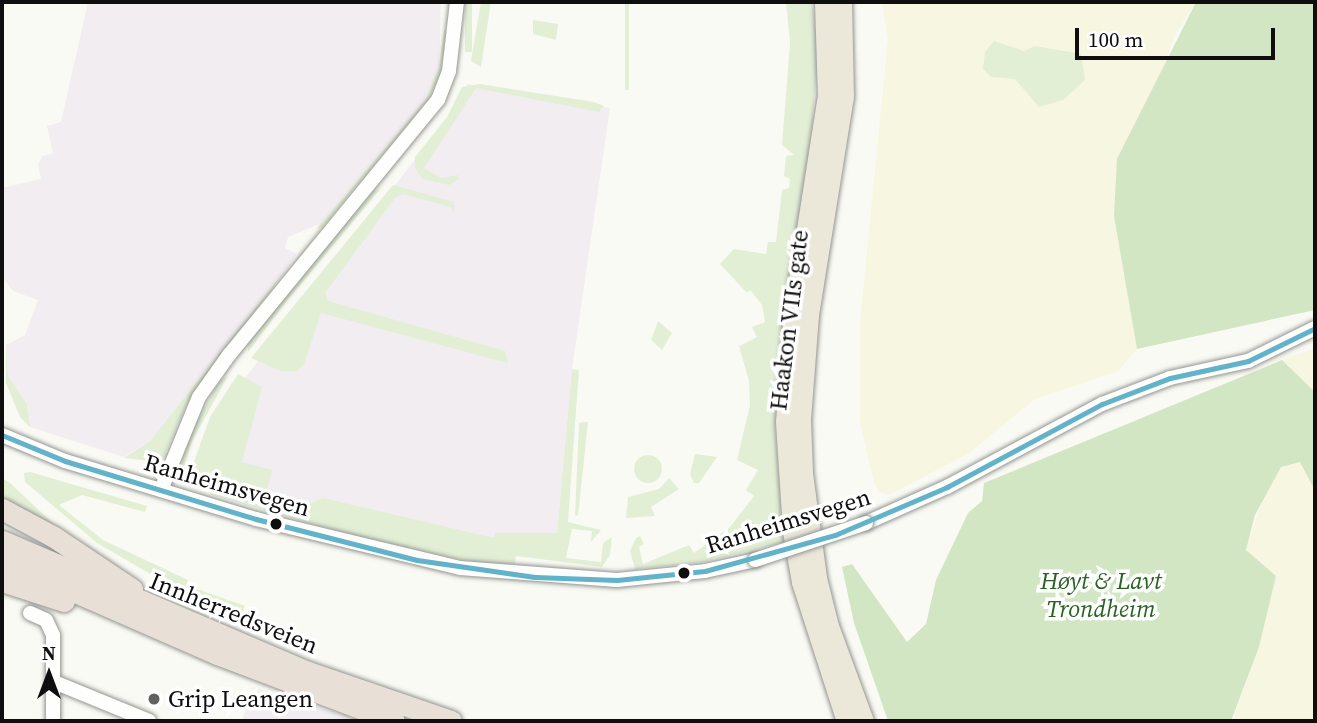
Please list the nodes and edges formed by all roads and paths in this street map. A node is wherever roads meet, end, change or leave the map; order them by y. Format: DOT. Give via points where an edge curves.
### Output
graph roads {
  1 [pos="457,2"];
  2 [pos="824,2"];
  3 [pos="842,2"];
  4 [pos="1315,328"];
  5 [pos="2,435"];
  6 [pos="161,490"];
  7 [pos="2,509"];
  8 [pos="2,541"];
  9 [pos="2,560"];
  10 [pos="2,581"];
  11 [pos="30,613"];
  12 [pos="164,622"];
  13 [pos="54,682"];
  14 [pos="53,721"];
  15 [pos="149,721"];
  16 [pos="394,721"];
  17 [pos="451,721"];
  18 [pos="846,721"];
  19 [pos="864,721"];
  1 -- 6 [label="street" via="449,71 438,100 221,365 199,397"];
  2 -- 18 [label="main road, Haakon VIIs gate" via="827,95 793,311 785,422 792,530 801,582"];
  3 -- 19 [label="main road, Haakon VIIs gate" via="844,96 809,315 802,434 817,578 829,626"];
  4 -- 6 [label="street, Ranheimsvegen, bridge" via="1248,361 1170,378 1102,404 947,487 869,522 705,571 617,580 503,574 417,560"];
  5 -- 6 [label="street, Ranheimsvegen" via="65,461"];
  7 -- 12 [label="highway" via="76,551"];
  8 -- 12 [label="highway, Innherredsveien"];
  9 -- 12 [label="highway, Innherredsveien"];
  10 -- 12 [label="highway"];
  11 -- 13 [label="street" via="51,625"];
  12 -- 16 [label="highway, Innherredsveien"];
  12 -- 17 [label="highway, Innherredsveien"];
  13 -- 14 [label="street"];
  13 -- 15 [label="street"];
}
